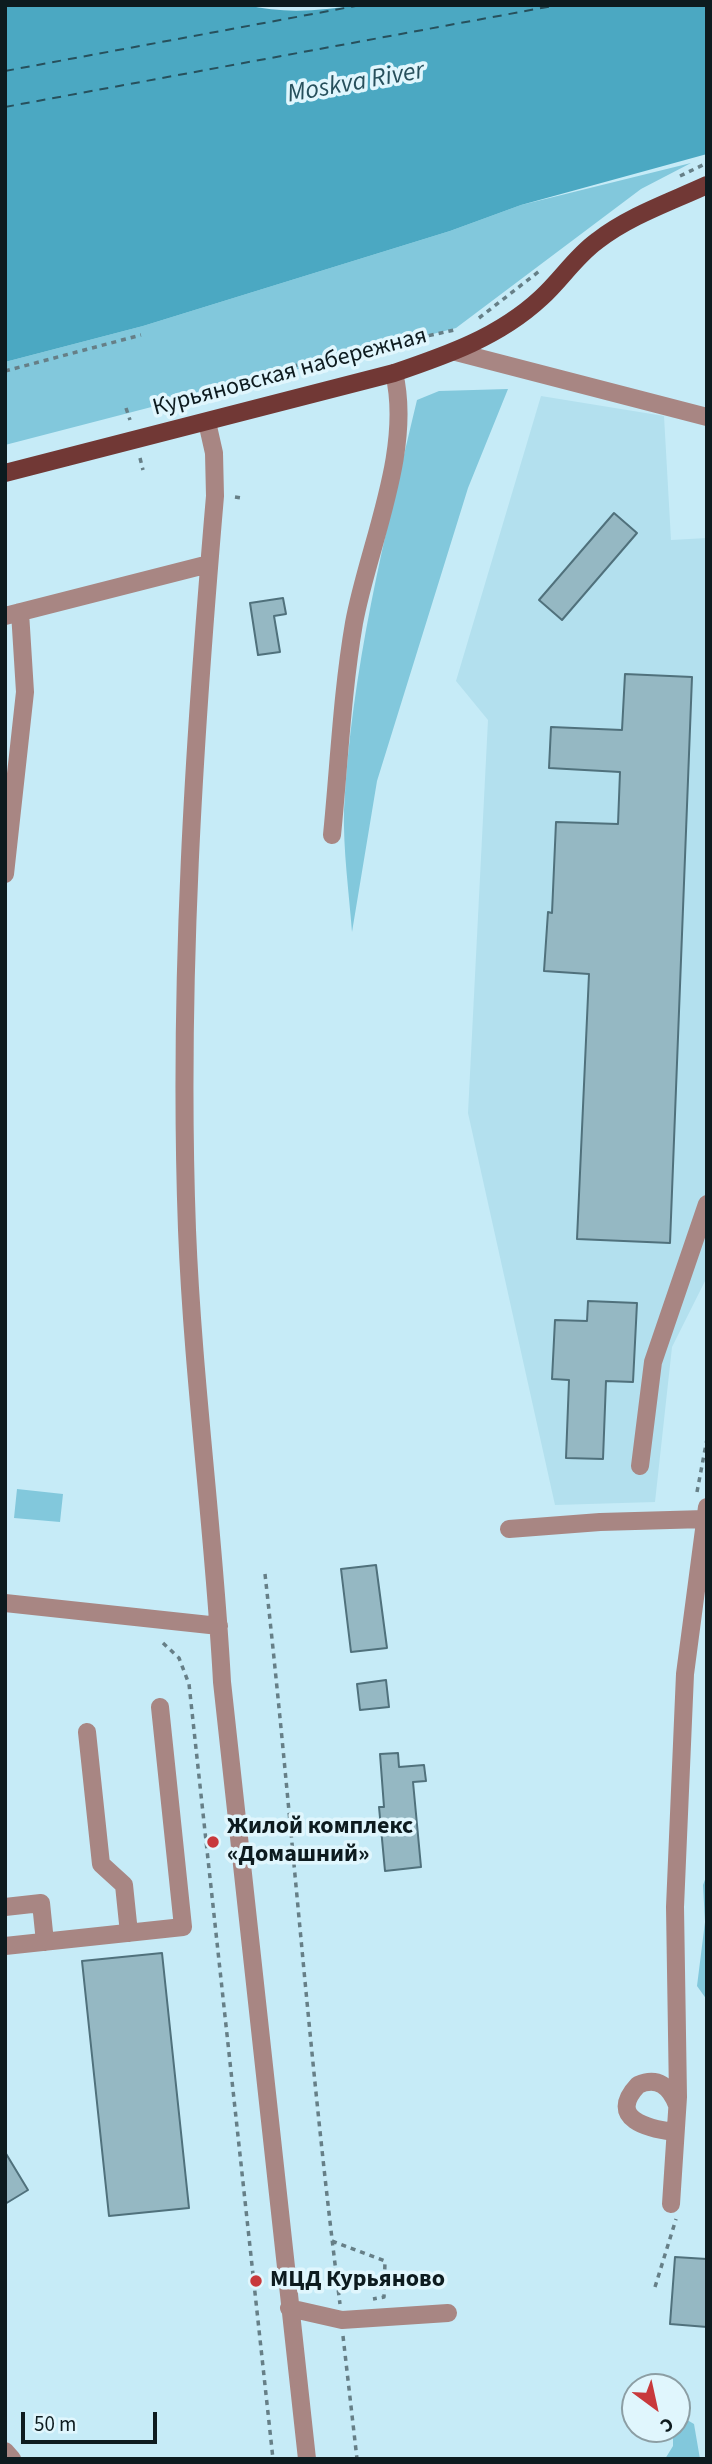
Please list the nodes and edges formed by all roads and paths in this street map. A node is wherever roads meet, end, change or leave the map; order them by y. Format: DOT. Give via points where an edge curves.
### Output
graph roads {
  1 [pos="707,185"];
  2 [pos="549,262"];
  3 [pos="477,320"];
  4 [pos="466,328"];
  5 [pos="141,335"];
  6 [pos="456,352"];
  7 [pos="5,371"];
  8 [pos="263,373"];
  9 [pos="394,373"];
  10 [pos="127,408"];
  11 [pos="707,417"];
  12 [pos="130,420"];
  13 [pos="207,422"];
  14 [pos="140,458"];
  15 [pos="143,470"];
  16 [pos="5,473"];
  17 [pos="236,497"];
  18 [pos="242,498"];
  19 [pos="209,564"];
  20 [pos="13,614"];
  21 [pos="332,835"];
  22 [pos="5,874"];
  23 [pos="707,1204"];
  24 [pos="640,1466"];
  25 [pos="706,1513"];
  26 [pos="509,1529"];
  27 [pos="265,1574"];
  28 [pos="5,1603"];
  29 [pos="219,1626"];
  30 [pos="163,1643"];
  31 [pos="160,1707"];
  32 [pos="87,1732"];
  33 [pos="5,1907"];
  34 [pos="129,1933"];
  35 [pos="45,1942"];
  36 [pos="5,1946"];
  37 [pos="676,2038"];
  38 [pos="646,2082"];
  39 [pos="677,2105"];
  40 [pos="675,2132"];
  41 [pos="674,2210"];
  42 [pos="332,2241"];
  43 [pos="655,2287"];
  44 [pos="362,2301"];
  45 [pos="351,2302"];
  46 [pos="289,2308"];
  47 [pos="341,2312"];
  48 [pos="448,2313"];
  49 [pos="5,2451"];
  50 [pos="12,2459"];
  51 [pos="273,2459"];
  52 [pos="307,2459"];
  53 [pos="357,2459"];
  1 -- 6 [label="main road, Курьяновская набережная" via="597,240 541,298 503,328"];
  2 -- 3 [label="path"];
  4 -- 8 [label="path"];
  5 -- 7 [label="path"];
  6 -- 9 [label="main road, Курьяновская набережная"];
  6 -- 11 [label="street"];
  9 -- 13 [label="main road, Курьяновская набережная"];
  9 -- 21 [label="street" via="400,397 398,433 354,626"];
  10 -- 12 [label="path"];
  13 -- 16 [label="main road, Курьяновская набережная"];
  13 -- 19 [label="street" via="214,453 215,496"];
  14 -- 15 [label="path"];
  17 -- 18 [label="path"];
  19 -- 20 [label="street"];
  19 -- 29 [label="street" via="186,911 187,1228 195,1373"];
  20 -- 22 [label="street" via="25,692"];
  23 -- 24 [label="street" via="653,1362"];
  25 -- 26 [label="street"];
  25 -- 37 [label="street" via="685,1674 675,1907"];
  27 -- 42 [label="path"];
  28 -- 29 [label="street"];
  29 -- 46 [label="street"];
  30 -- 51 [label="path" via="179,1658 189,1684"];
  31 -- 34 [label="street" via="183,1927"];
  32 -- 34 [label="street" via="101,1864 124,1885"];
  33 -- 35 [label="street" via="41,1903"];
  34 -- 35 [label="street"];
  35 -- 36 [label="street"];
  37 -- 38 [label="street" via="667,2064"];
  37 -- 39 [label="street"];
  38 -- 39 [label="street" via="668,2088"];
  38 -- 40 [label="street" via="638,2085 629,2099 630,2115 641,2127"];
  39 -- 40 [label="street"];
  40 -- 41 [label="street"];
  41 -- 43 [label="path"];
  42 -- 44 [label="path" via="385,2262 384,2297"];
  42 -- 47 [label="path"];
  45 -- 47 [label="path"];
  46 -- 47 [label="street"];
  46 -- 52 [label="street"];
  47 -- 48 [label="street"];
  47 -- 53 [label="path"];
  49 -- 50 [label="street"];
}
